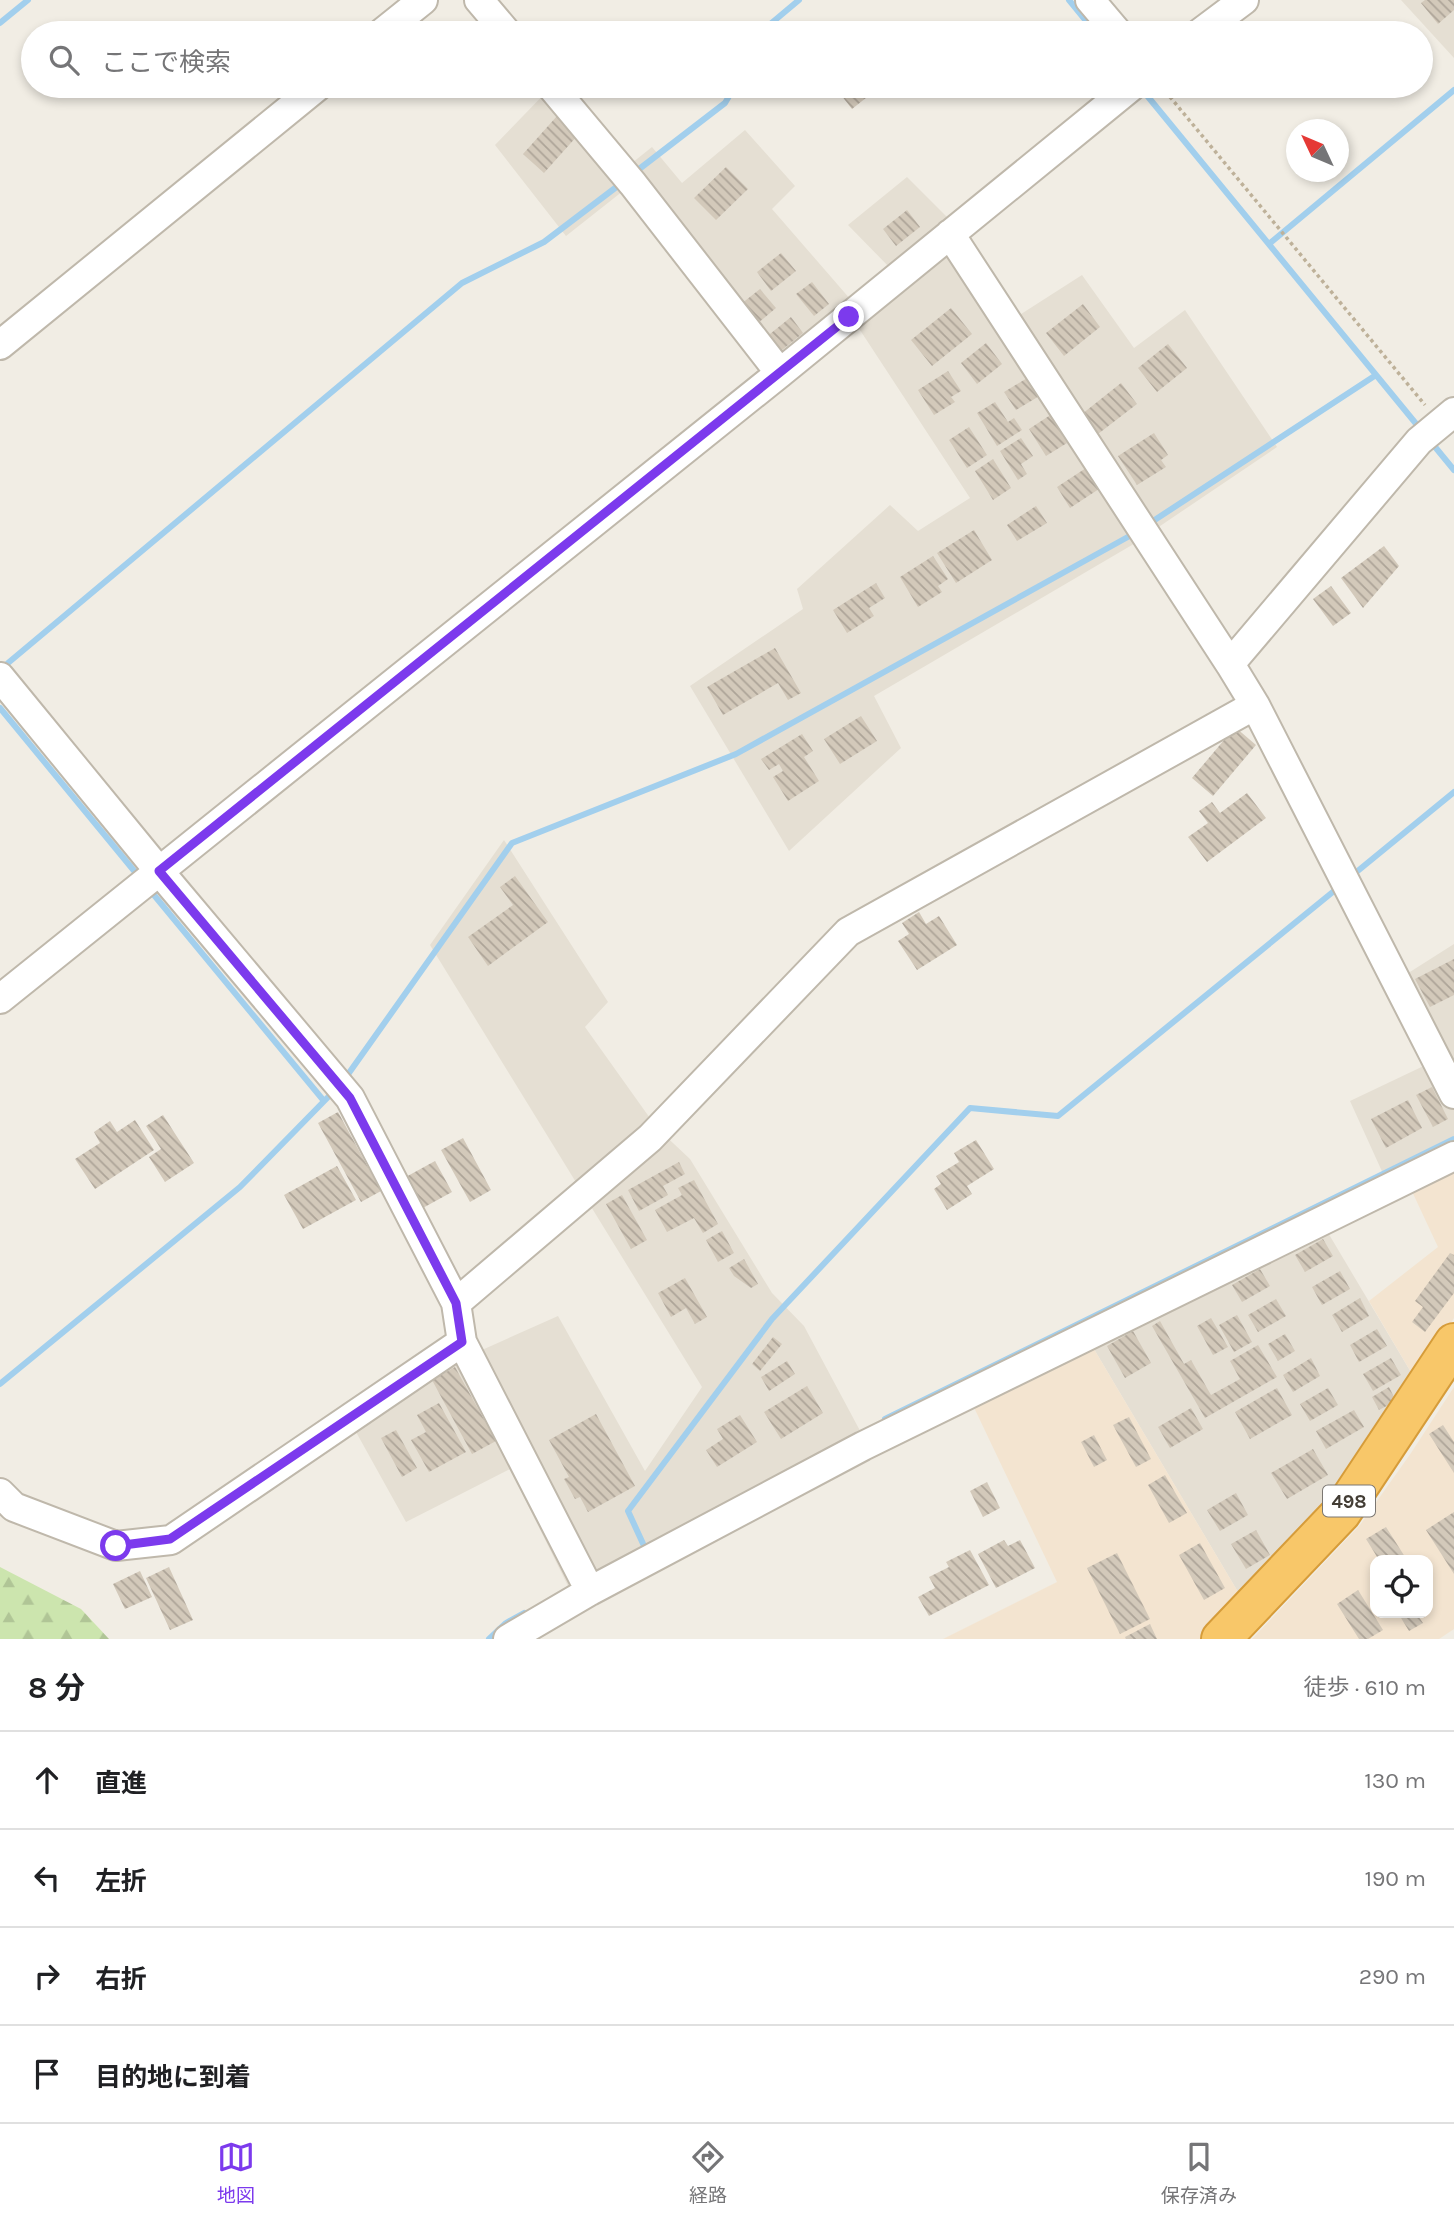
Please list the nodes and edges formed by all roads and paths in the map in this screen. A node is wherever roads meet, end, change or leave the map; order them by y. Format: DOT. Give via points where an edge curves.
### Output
graph roads {
  1 [pos="423,0"];
  2 [pos="479,0"];
  3 [pos="1090,0"];
  4 [pos="1244,0"];
  5 [pos="398,21"];
  6 [pos="497,21"];
  7 [pos="1108,21"];
  8 [pos="1216,21"];
  9 [pos="303,98"];
  10 [pos="561,98"];
  11 [pos="1117,98"];
  12 [pos="1171,98"];
  13 [pos="950,234"];
  14 [pos="0,345"];
  15 [pos="780,373"];
  16 [pos="1436,427"];
  17 [pos="1230,664"];
  18 [pos="0,677"];
  19 [pos="1255,705"];
  20 [pos="159,871"];
  21 [pos="0,999"];
  22 [pos="1454,1094"];
  23 [pos="1454,1156"];
  24 [pos="456,1303"];
  25 [pos="462,1342"];
  26 [pos="1454,1343"];
  27 [pos="0,1493"];
  28 [pos="585,1583"];
  29 [pos="508,1639"];
  30 [pos="1221,1639"];
  1 -- 5 [label="street"];
  2 -- 6 [label="street"];
  3 -- 7 [label="street"];
  4 -- 8 [label="street"];
  9 -- 14 [label="street"];
  10 -- 15 [label="street"];
  11 -- 13 [label="street"];
  12 -- 16 [label="path"];
  13 -- 15 [label="street"];
  13 -- 17 [label="street"];
  15 -- 20 [label="street"];
  16 -- 17 [label="street"];
  17 -- 19 [label="street"];
  18 -- 20 [label="street"];
  19 -- 22 [label="street"];
  19 -- 24 [label="street" via="848,932 650,1138"];
  20 -- 21 [label="street"];
  20 -- 24 [label="street" via="350,1098"];
  23 -- 28 [label="street"];
  24 -- 25 [label="street"];
  25 -- 27 [label="street" via="170,1539 116,1546 14,1507"];
  25 -- 28 [label="street"];
  26 -- 30 [label="highway, 498" via="1341,1513"];
  28 -- 29 [label="street"];
}
